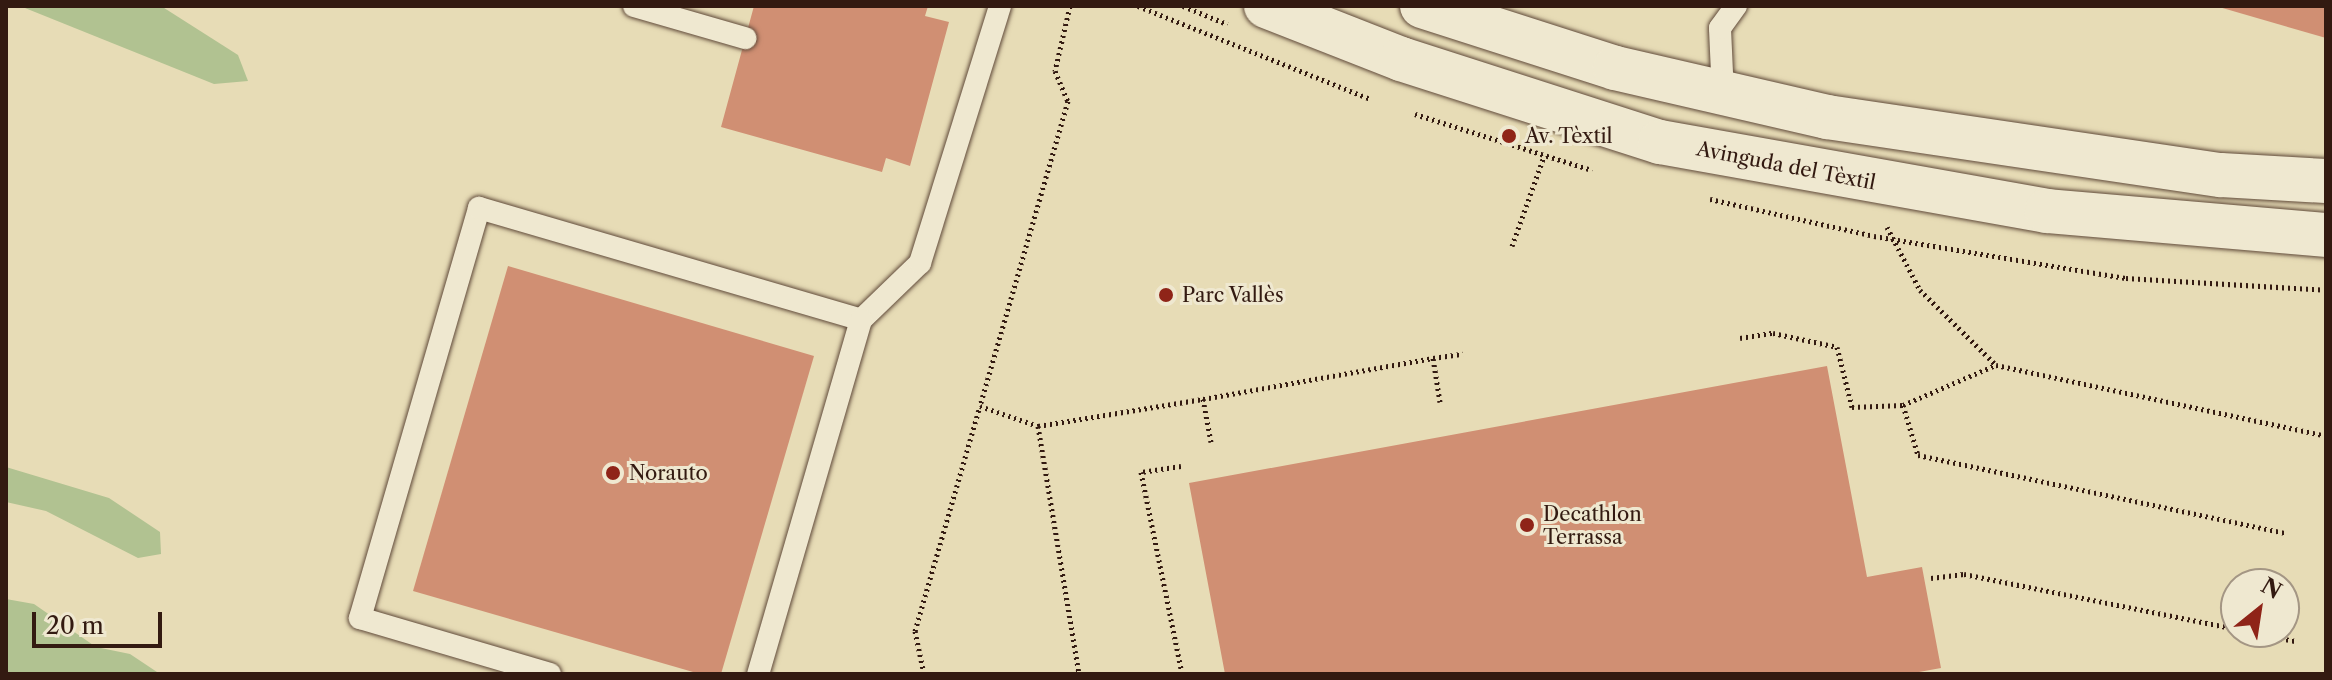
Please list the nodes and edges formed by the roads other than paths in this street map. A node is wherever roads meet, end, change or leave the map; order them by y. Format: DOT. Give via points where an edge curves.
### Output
graph roads {
  1 [pos="634,6"];
  2 [pos="1000,6"];
  3 [pos="1266,6"];
  4 [pos="1422,6"];
  5 [pos="1736,6"];
  6 [pos="745,38"];
  7 [pos="1723,95"];
  8 [pos="2326,181"];
  9 [pos="2326,235"];
  10 [pos="861,320"];
  11 [pos="550,674"];
  12 [pos="758,674"];
  1 -- 6 [label="lane"];
  2 -- 10 [label="lane" via="920,263"];
  3 -- 9 [label="street, Avinguda del Tèxtil" via="1401,59 1660,142 2047,211"];
  4 -- 7 [label="street"];
  5 -- 7 [label="lane" via="1720,28"];
  7 -- 8 [label="street" via="2063,154"];
  10 -- 11 [label="lane" via="479,208 360,618"];
  10 -- 12 [label="lane"];
}
